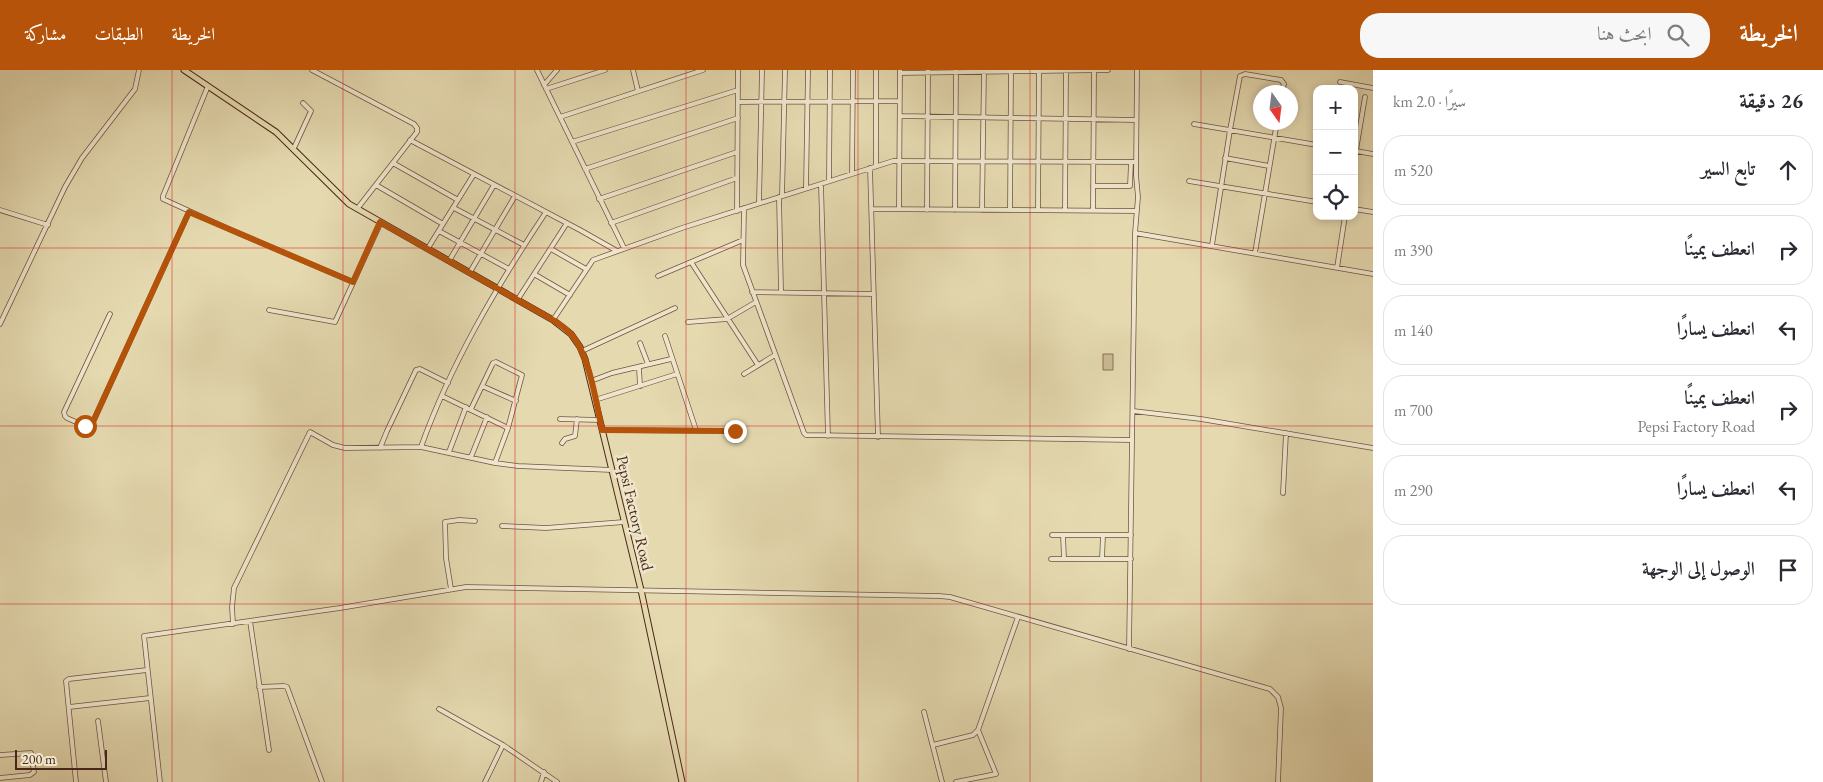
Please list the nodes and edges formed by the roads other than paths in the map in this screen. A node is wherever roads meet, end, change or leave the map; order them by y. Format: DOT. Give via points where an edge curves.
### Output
graph roads {
  1 [pos="139,70"];
  2 [pos="184,70"];
  3 [pos="312,70"];
  4 [pos="537,70"];
  5 [pos="557,70"];
  6 [pos="605,70"];
  7 [pos="633,70"];
  8 [pos="703,70"];
  9 [pos="738,70"];
  10 [pos="762,70"];
  11 [pos="784,70"];
  12 [pos="808,70"];
  13 [pos="830,70"];
  14 [pos="853,70"];
  15 [pos="876,70"];
  16 [pos="1066,70"];
  17 [pos="1094,70"];
  18 [pos="1108,70"];
  19 [pos="1136,70"];
  20 [pos="956,71"];
  21 [pos="984,71"];
  22 [pos="1011,71"];
  23 [pos="1039,71"];
  24 [pos="900,72"];
  25 [pos="928,72"];
  26 [pos="1340,82"];
  27 [pos="1284,85"];
  28 [pos="208,86"];
  29 [pos="545,87"];
  30 [pos="1373,88"];
  31 [pos="738,90"];
  32 [pos="638,91"];
  33 [pos="1365,97"];
  34 [pos="784,101"];
  35 [pos="807,101"];
  36 [pos="853,101"];
  37 [pos="738,102"];
  38 [pos="761,102"];
  39 [pos="830,102"];
  40 [pos="876,102"];
  41 [pos="899,102"];
  42 [pos="304,103"];
  43 [pos="560,116"];
  44 [pos="900,116"];
  45 [pos="928,117"];
  46 [pos="956,117"];
  47 [pos="1039,117"];
  48 [pos="738,118"];
  49 [pos="983,118"];
  50 [pos="1010,118"];
  51 [pos="1065,118"];
  52 [pos="1094,119"];
  53 [pos="1136,120"];
  54 [pos="1194,124"];
  55 [pos="1230,130"];
  56 [pos="1276,130"];
  57 [pos="1358,135"];
  58 [pos="1274,138"];
  59 [pos="410,140"];
  60 [pos="572,142"];
  61 [pos="1313,144"];
  62 [pos="294,148"];
  63 [pos="737,152"];
  64 [pos="1358,152"];
  65 [pos="1373,154"];
  66 [pos="1225,158"];
  67 [pos="900,160"];
  68 [pos="928,160"];
  69 [pos="955,160"];
  70 [pos="983,161"];
  71 [pos="1010,161"];
  72 [pos="1038,161"];
  73 [pos="1066,162"];
  74 [pos="1094,162"];
  75 [pos="1134,162"];
  76 [pos="392,163"];
  77 [pos="876,166"];
  78 [pos="1269,166"];
  79 [pos="870,168"];
  80 [pos="585,169"];
  81 [pos="474,174"];
  82 [pos="852,174"];
  83 [pos="737,178"];
  84 [pos="829,181"];
  85 [pos="1189,181"];
  86 [pos="821,184"];
  87 [pos="376,185"];
  88 [pos="494,185"];
  89 [pos="1093,186"];
  90 [pos="1221,187"];
  91 [pos="806,188"];
  92 [pos="1264,194"];
  93 [pos="515,196"];
  94 [pos="781,196"];
  95 [pos="600,199"];
  96 [pos="458,200"];
  97 [pos="1313,201"];
  98 [pos="759,203"];
  99 [pos="454,208"];
  100 [pos="744,208"];
  101 [pos="357,209"];
  102 [pos="872,209"];
  103 [pos="899,209"];
  104 [pos="0,210"];
  105 [pos="737,210"];
  106 [pos="927,210"];
  107 [pos="955,210"];
  108 [pos="982,210"];
  109 [pos="1010,210"];
  110 [pos="1038,210"];
  111 [pos="1065,210"];
  112 [pos="1093,210"];
  113 [pos="1358,210"];
  114 [pos="1137,211"];
  115 [pos="189,212"];
  116 [pos="546,212"];
  117 [pos="1373,212"];
  118 [pos="475,219"];
  119 [pos="1344,220"];
  120 [pos="380,222"];
  121 [pos="567,223"];
  122 [pos="611,223"];
  123 [pos="443,224"];
  124 [pos="48,225"];
  125 [pos="495,229"];
  126 [pos="439,231"];
  127 [pos="1135,233"];
  128 [pos="743,240"];
  129 [pos="460,242"];
  130 [pos="524,245"];
  131 [pos="1212,245"];
  132 [pos="428,248"];
  133 [pos="551,248"];
  134 [pos="624,248"];
  135 [pos="617,251"];
  136 [pos="480,253"];
  137 [pos="1255,253"];
  138 [pos="449,261"];
  139 [pos="691,262"];
  140 [pos="1337,268"];
  141 [pos="509,269"];
  142 [pos="586,270"];
  143 [pos="470,272"];
  144 [pos="534,274"];
  145 [pos="1373,274"];
  146 [pos="658,276"];
  147 [pos="353,282"];
  148 [pos="498,288"];
  149 [pos="752,292"];
  150 [pos="782,292"];
  151 [pos="824,293"];
  152 [pos="874,294"];
  153 [pos="570,295"];
  154 [pos="518,300"];
  155 [pos="756,302"];
  156 [pos="675,308"];
  157 [pos="269,310"];
  158 [pos="110,314"];
  159 [pos="727,319"];
  160 [pos="553,320"];
  161 [pos="688,322"];
  162 [pos="0,324"];
  163 [pos="665,336"];
  164 [pos="640,343"];
  165 [pos="582,351"];
  166 [pos="775,355"];
  167 [pos="671,358"];
  168 [pos="648,364"];
  169 [pos="758,365"];
  170 [pos="639,368"];
  171 [pos="677,374"];
  172 [pos="744,374"];
  173 [pos="591,381"];
  174 [pos="448,384"];
  175 [pos="482,386"];
  176 [pos="640,386"];
  177 [pos="442,396"];
  178 [pos="595,400"];
  179 [pos="516,401"];
  180 [pos="466,407"];
  181 [pos="471,409"];
  182 [pos="1133,411"];
  183 [pos="487,417"];
  184 [pos="560,419"];
  185 [pos="577,419"];
  186 [pos="600,420"];
  187 [pos="508,428"];
  188 [pos="602,430"];
  189 [pos="696,430"];
  190 [pos="735,431"];
  191 [pos="1286,433"];
  192 [pos="828,436"];
  193 [pos="878,436"];
  194 [pos="1132,440"];
  195 [pos="562,443"];
  196 [pos="421,447"];
  197 [pos="380,448"];
  198 [pos="1373,448"];
  199 [pos="449,452"];
  200 [pos="471,457"];
  201 [pos="495,463"];
  202 [pos="612,470"];
  203 [pos="1282,493"];
  204 [pos="475,521"];
  205 [pos="624,522"];
  206 [pos="502,526"];
  207 [pos="1052,534"];
  208 [pos="1063,534"];
  209 [pos="1103,535"];
  210 [pos="1131,535"];
  211 [pos="1051,559"];
  212 [pos="1064,559"];
  213 [pos="1102,559"];
  214 [pos="1131,559"];
  215 [pos="451,589"];
  216 [pos="641,590"];
  217 [pos="1018,616"];
  218 [pos="250,621"];
  219 [pos="233,624"];
  220 [pos="1129,649"];
  221 [pos="147,670"];
  222 [pos="259,687"];
  223 [pos="150,698"];
  224 [pos="69,707"];
  225 [pos="439,709"];
  226 [pos="924,712"];
  227 [pos="98,722"];
  228 [pos="978,730"];
  229 [pos="503,745"];
  230 [pos="933,745"];
  231 [pos="269,750"];
  232 [pos="0,755"];
  233 [pos="544,772"];
  234 [pos="0,778"];
  235 [pos="76,782"];
  236 [pos="106,782"];
  237 [pos="160,782"];
  238 [pos="322,782"];
  239 [pos="485,782"];
  240 [pos="541,782"];
  241 [pos="557,782"];
  242 [pos="682,782"];
  243 [pos="942,782"];
  244 [pos="956,782"];
  245 [pos="1278,782"];
  1 -- 124 [label="street" via="135,89 82,158"];
  2 -- 28 [label="main road, Pepsi Factory Road"];
  3 -- 59 [label="street" via="416,126 417,132"];
  4 -- 29 [label="street"];
  5 -- 29 [label="street"];
  6 -- 29 [label="street"];
  7 -- 32 [label="street"];
  8 -- 32 [label="street"];
  9 -- 31 [label="street"];
  10 -- 38 [label="street"];
  11 -- 34 [label="street"];
  12 -- 35 [label="street"];
  13 -- 39 [label="street"];
  14 -- 36 [label="street"];
  15 -- 40 [label="street"];
  16 -- 17 [label="street"];
  16 -- 23 [label="street"];
  16 -- 51 [label="street"];
  17 -- 18 [label="street"];
  17 -- 52 [label="street"];
  19 -- 53 [label="street"];
  20 -- 21 [label="street"];
  20 -- 25 [label="street"];
  20 -- 46 [label="street"];
  21 -- 22 [label="street"];
  21 -- 49 [label="street"];
  22 -- 23 [label="street"];
  22 -- 50 [label="street"];
  23 -- 47 [label="street"];
  24 -- 25 [label="street"];
  24 -- 41 [label="street"];
  25 -- 45 [label="street"];
  26 -- 30 [label="street"];
  27 -- 55 [label="street" via="1281,80 1242,75"];
  28 -- 62 [label="main road, Pepsi Factory Road" via="270,127"];
  28 -- 115 [label="street" via="163,196 165,201"];
  29 -- 43 [label="street"];
  31 -- 37 [label="street"];
  31 -- 60 [label="street"];
  32 -- 43 [label="street"];
  33 -- 57 [label="street"];
  34 -- 35 [label="street"];
  34 -- 38 [label="street"];
  34 -- 94 [label="street"];
  35 -- 39 [label="street"];
  35 -- 91 [label="street"];
  36 -- 39 [label="street"];
  36 -- 40 [label="street"];
  36 -- 82 [label="street"];
  37 -- 38 [label="street"];
  37 -- 48 [label="street"];
  38 -- 98 [label="street"];
  39 -- 84 [label="street"];
  40 -- 41 [label="street"];
  40 -- 77 [label="street"];
  41 -- 44 [label="street"];
  42 -- 62 [label="street" via="311,111"];
  43 -- 60 [label="street"];
  44 -- 45 [label="street"];
  44 -- 67 [label="street"];
  45 -- 46 [label="street"];
  45 -- 68 [label="street"];
  46 -- 49 [label="street"];
  46 -- 69 [label="street"];
  47 -- 50 [label="street"];
  47 -- 51 [label="street"];
  47 -- 72 [label="street"];
  48 -- 63 [label="street"];
  48 -- 80 [label="street"];
  49 -- 50 [label="street"];
  49 -- 70 [label="street"];
  50 -- 71 [label="street"];
  51 -- 52 [label="street"];
  51 -- 73 [label="street"];
  52 -- 53 [label="street"];
  52 -- 74 [label="street"];
  53 -- 75 [label="street"];
  54 -- 55 [label="street"];
  55 -- 58 [label="street"];
  55 -- 66 [label="street"];
  56 -- 58 [label="street"];
  58 -- 61 [label="street"];
  58 -- 78 [label="street"];
  59 -- 76 [label="street"];
  59 -- 81 [label="street"];
  60 -- 80 [label="street"];
  62 -- 101 [label="main road, Pepsi Factory Road"];
  63 -- 83 [label="street"];
  63 -- 95 [label="street"];
  64 -- 65 [label="street"];
  66 -- 78 [label="street"];
  66 -- 90 [label="street"];
  67 -- 68 [label="street"];
  67 -- 77 [label="street"];
  67 -- 103 [label="street"];
  68 -- 69 [label="street"];
  68 -- 106 [label="street"];
  69 -- 70 [label="street"];
  69 -- 107 [label="street"];
  70 -- 71 [label="street"];
  70 -- 108 [label="street"];
  71 -- 72 [label="street"];
  71 -- 109 [label="street"];
  72 -- 73 [label="street"];
  72 -- 110 [label="street"];
  73 -- 74 [label="street"];
  73 -- 111 [label="street"];
  74 -- 75 [label="street"];
  74 -- 89 [label="street"];
  75 -- 89 [label="street" via="1130,186"];
  75 -- 114 [label="street"];
  76 -- 87 [label="street"];
  76 -- 96 [label="street"];
  77 -- 79 [label="street"];
  78 -- 92 [label="street"];
  79 -- 82 [label="street"];
  79 -- 102 [label="street"];
  80 -- 95 [label="street"];
  81 -- 88 [label="street"];
  81 -- 96 [label="street"];
  82 -- 84 [label="street"];
  83 -- 105 [label="street"];
  83 -- 122 [label="street"];
  84 -- 86 [label="street"];
  85 -- 90 [label="street"];
  86 -- 91 [label="street"];
  86 -- 151 [label="street"];
  87 -- 101 [label="street"];
  87 -- 123 [label="street"];
  88 -- 93 [label="street"];
  88 -- 118 [label="street"];
  89 -- 112 [label="street"];
  90 -- 92 [label="street"];
  90 -- 131 [label="street"];
  91 -- 94 [label="street"];
  92 -- 97 [label="street"];
  92 -- 137 [label="street"];
  93 -- 116 [label="street"];
  93 -- 125 [label="street"];
  94 -- 98 [label="street"];
  94 -- 150 [label="street"];
  95 -- 122 [label="street"];
  96 -- 99 [label="street"];
  98 -- 100 [label="street"];
  99 -- 118 [label="street"];
  99 -- 123 [label="street"];
  100 -- 105 [label="street"];
  100 -- 128 [label="street"];
  101 -- 120 [label="main road, Pepsi Factory Road"];
  102 -- 103 [label="street"];
  102 -- 152 [label="street"];
  103 -- 106 [label="street"];
  104 -- 124 [label="street"];
  105 -- 134 [label="street"];
  106 -- 107 [label="street"];
  107 -- 108 [label="street"];
  108 -- 109 [label="street"];
  109 -- 110 [label="street"];
  110 -- 111 [label="street"];
  111 -- 112 [label="street"];
  112 -- 114 [label="street"];
  113 -- 117 [label="street"];
  114 -- 127 [label="street"];
  115 -- 147 [label="street"];
  115 -- 158 [label="street" via="92,424 85,426 67,418 64,412"];
  116 -- 121 [label="street"];
  116 -- 130 [label="street"];
  118 -- 125 [label="street"];
  118 -- 129 [label="street"];
  119 -- 140 [label="street"];
  120 -- 132 [label="main road, Pepsi Factory Road"];
  120 -- 147 [label="street"];
  121 -- 133 [label="street"];
  121 -- 135 [label="street"];
  122 -- 134 [label="street"];
  123 -- 126 [label="street"];
  124 -- 162 [label="street"];
  125 -- 130 [label="street"];
  125 -- 136 [label="street"];
  126 -- 129 [label="street"];
  126 -- 132 [label="street"];
  127 -- 131 [label="street"];
  127 -- 182 [label="street"];
  128 -- 139 [label="street"];
  128 -- 149 [label="street" via="743,265"];
  129 -- 136 [label="street"];
  129 -- 138 [label="street"];
  130 -- 141 [label="street"];
  131 -- 137 [label="street"];
  132 -- 138 [label="main road, Pepsi Factory Road"];
  133 -- 142 [label="street"];
  133 -- 144 [label="street"];
  134 -- 135 [label="street"];
  135 -- 142 [label="street" via="593,260"];
  136 -- 141 [label="street"];
  136 -- 143 [label="street"];
  137 -- 140 [label="street"];
  138 -- 143 [label="main road, Pepsi Factory Road"];
  139 -- 146 [label="street"];
  139 -- 159 [label="street"];
  140 -- 145 [label="street"];
  141 -- 148 [label="street"];
  142 -- 153 [label="street"];
  143 -- 148 [label="main road, Pepsi Factory Road"];
  144 -- 153 [label="street"];
  144 -- 154 [label="street"];
  147 -- 157 [label="street" via="335,322"];
  148 -- 154 [label="main road, Pepsi Factory Road"];
  148 -- 174 [label="street"];
  149 -- 150 [label="street"];
  149 -- 155 [label="street"];
  150 -- 151 [label="street"];
  151 -- 152 [label="street"];
  151 -- 192 [label="street"];
  152 -- 193 [label="street"];
  153 -- 160 [label="street"];
  154 -- 160 [label="main road, Pepsi Factory Road"];
  155 -- 159 [label="street"];
  155 -- 166 [label="street"];
  156 -- 165 [label="street"];
  159 -- 161 [label="street"];
  159 -- 169 [label="street"];
  160 -- 165 [label="main road, Pepsi Factory Road" via="571,334"];
  163 -- 167 [label="street"];
  164 -- 168 [label="street"];
  165 -- 173 [label="main road, Pepsi Factory Road"];
  166 -- 169 [label="street"];
  166 -- 192 [label="street" via="804,434"];
  167 -- 168 [label="street"];
  167 -- 171 [label="street"];
  168 -- 170 [label="street"];
  169 -- 172 [label="street"];
  170 -- 173 [label="street"];
  170 -- 176 [label="street"];
  171 -- 176 [label="street"];
  171 -- 189 [label="street"];
  173 -- 178 [label="main road, Pepsi Factory Road"];
  174 -- 177 [label="street"];
  174 -- 197 [label="street" via="420,369 416,370"];
  175 -- 179 [label="street"];
  175 -- 179 [label="street" via="493,363 510,368 523,377"];
  175 -- 181 [label="street"];
  176 -- 178 [label="street"];
  177 -- 180 [label="street"];
  177 -- 196 [label="street"];
  178 -- 186 [label="main road, Pepsi Factory Road"];
  179 -- 187 [label="street"];
  180 -- 181 [label="street"];
  180 -- 199 [label="street"];
  181 -- 183 [label="street"];
  182 -- 191 [label="street"];
  182 -- 194 [label="street"];
  183 -- 187 [label="street"];
  183 -- 200 [label="street"];
  184 -- 185 [label="street"];
  185 -- 186 [label="street"];
  185 -- 195 [label="street" via="575,436 564,438"];
  186 -- 188 [label="main road, Pepsi Factory Road"];
  187 -- 201 [label="street"];
  188 -- 189 [label="street"];
  188 -- 202 [label="main road, Pepsi Factory Road"];
  189 -- 190 [label="street"];
  191 -- 198 [label="street"];
  191 -- 203 [label="street"];
  192 -- 193 [label="street"];
  193 -- 194 [label="street"];
  194 -- 210 [label="street"];
  196 -- 197 [label="street"];
  196 -- 199 [label="street"];
  197 -- 219 [label="street" via="333,445 310,432 234,588"];
  199 -- 200 [label="street"];
  200 -- 201 [label="street"];
  201 -- 202 [label="street"];
  202 -- 205 [label="main road, Pepsi Factory Road"];
  204 -- 215 [label="street" via="445,522"];
  205 -- 206 [label="street" via="546,528"];
  205 -- 216 [label="main road, Pepsi Factory Road"];
  207 -- 208 [label="street"];
  208 -- 209 [label="street"];
  208 -- 212 [label="street"];
  209 -- 210 [label="street"];
  209 -- 213 [label="street"];
  210 -- 214 [label="street"];
  211 -- 212 [label="street"];
  212 -- 213 [label="street"];
  213 -- 214 [label="street"];
  214 -- 220 [label="street"];
  215 -- 216 [label="street" via="471,586"];
  215 -- 218 [label="street"];
  216 -- 217 [label="street" via="939,596"];
  216 -- 242 [label="main road, Pepsi Factory Road"];
  217 -- 220 [label="street"];
  217 -- 228 [label="street"];
  218 -- 219 [label="street"];
  218 -- 222 [label="street"];
  219 -- 221 [label="street" via="144,636"];
  220 -- 245 [label="street" via="1273,691 1281,708"];
  221 -- 223 [label="street"];
  221 -- 224 [label="street" via="67,680"];
  222 -- 231 [label="street"];
  222 -- 238 [label="street" via="287,687"];
  223 -- 224 [label="street"];
  223 -- 237 [label="street"];
  224 -- 235 [label="street"];
  225 -- 229 [label="street"];
  226 -- 230 [label="street"];
  227 -- 236 [label="street"];
  228 -- 230 [label="street" via="973,735"];
  228 -- 244 [label="street" via="996,774"];
  229 -- 233 [label="street"];
  229 -- 239 [label="street"];
  230 -- 243 [label="street"];
  232 -- 234 [label="street" via="31,752 34,772"];
  233 -- 240 [label="street"];
  233 -- 241 [label="street"];
}
